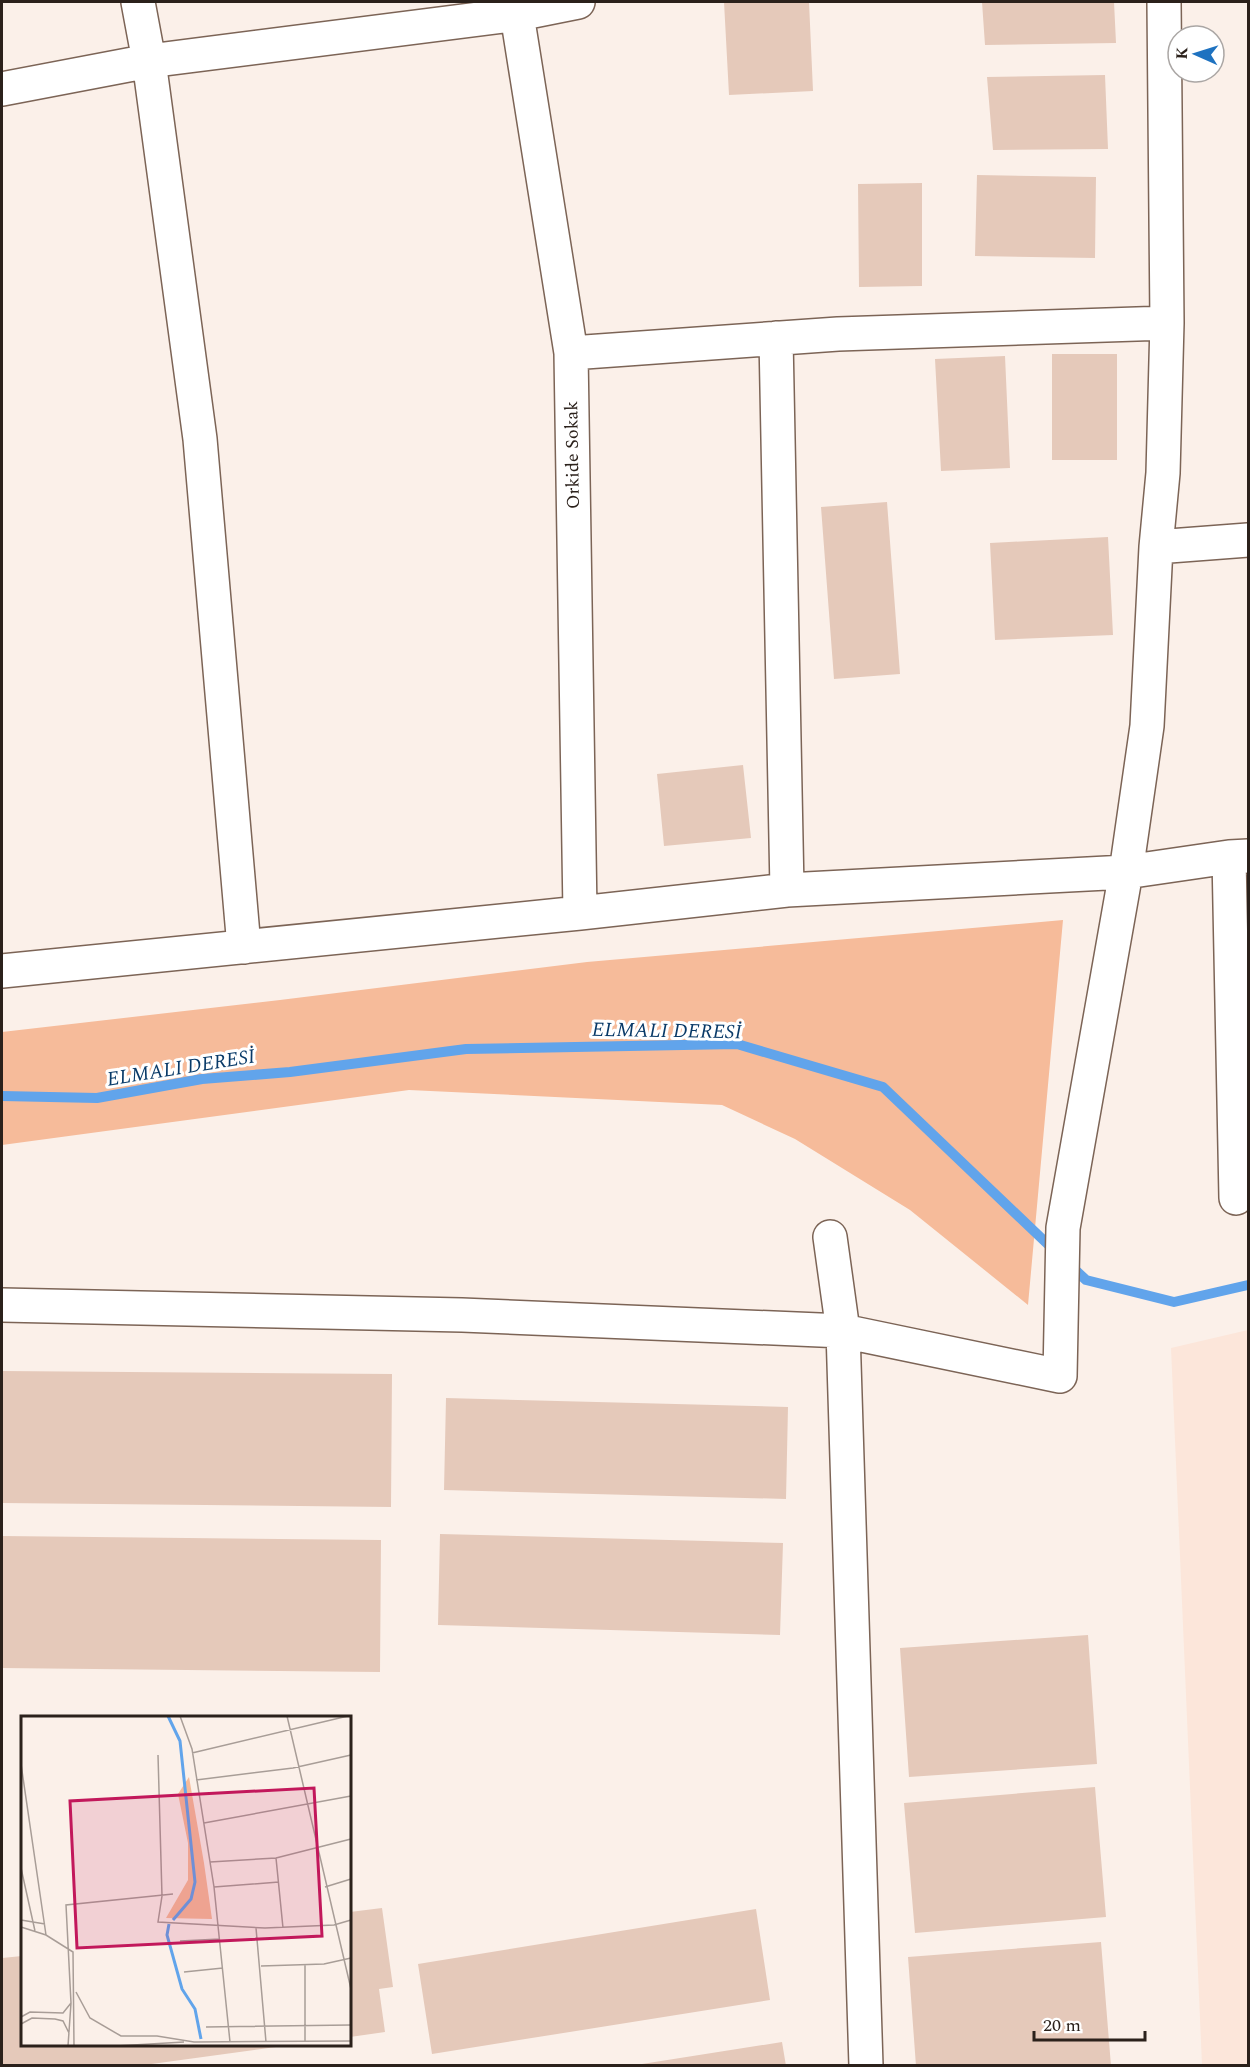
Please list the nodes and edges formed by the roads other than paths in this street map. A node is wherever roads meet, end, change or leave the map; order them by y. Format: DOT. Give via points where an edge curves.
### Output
graph roads {
  1 [pos="138,2"];
  2 [pos="578,2"];
  3 [pos="1164,2"];
  4 [pos="517,8"];
  5 [pos="149,61"];
  6 [pos="2,89"];
  7 [pos="1167,323"];
  8 [pos="776,338"];
  9 [pos="571,353"];
  10 [pos="1248,540"];
  11 [pos="1156,548"];
  12 [pos="1239,857"];
  13 [pos="1126,872"];
  14 [pos="787,890"];
  15 [pos="580,913"];
  16 [pos="244,947"];
  17 [pos="2,971"];
  18 [pos="1236,1198"];
  19 [pos="830,1238"];
  20 [pos="2,1305"];
  21 [pos="843,1331"];
  22 [pos="866,2066"];
  1 -- 5 [label="street"];
  2 -- 4 [label="street"];
  3 -- 7 [label="street"];
  4 -- 5 [label="street"];
  4 -- 9 [label="street, Orkide Sokak"];
  5 -- 6 [label="street"];
  5 -- 16 [label="street" via="200,439"];
  7 -- 8 [label="street"];
  7 -- 11 [label="street" via="1163,473"];
  8 -- 9 [label="street"];
  8 -- 14 [label="street"];
  9 -- 15 [label="street, Orkide Sokak"];
  10 -- 11 [label="street"];
  11 -- 13 [label="street" via="1147,726"];
  12 -- 13 [label="street"];
  12 -- 18 [label="street"];
  13 -- 14 [label="street"];
  13 -- 21 [label="street" via="1064,1228 1060,1376"];
  14 -- 15 [label="street"];
  15 -- 16 [label="street"];
  16 -- 17 [label="street"];
  19 -- 21 [label="street"];
  20 -- 21 [label="street" via="462,1315"];
  21 -- 22 [label="street"];
}
